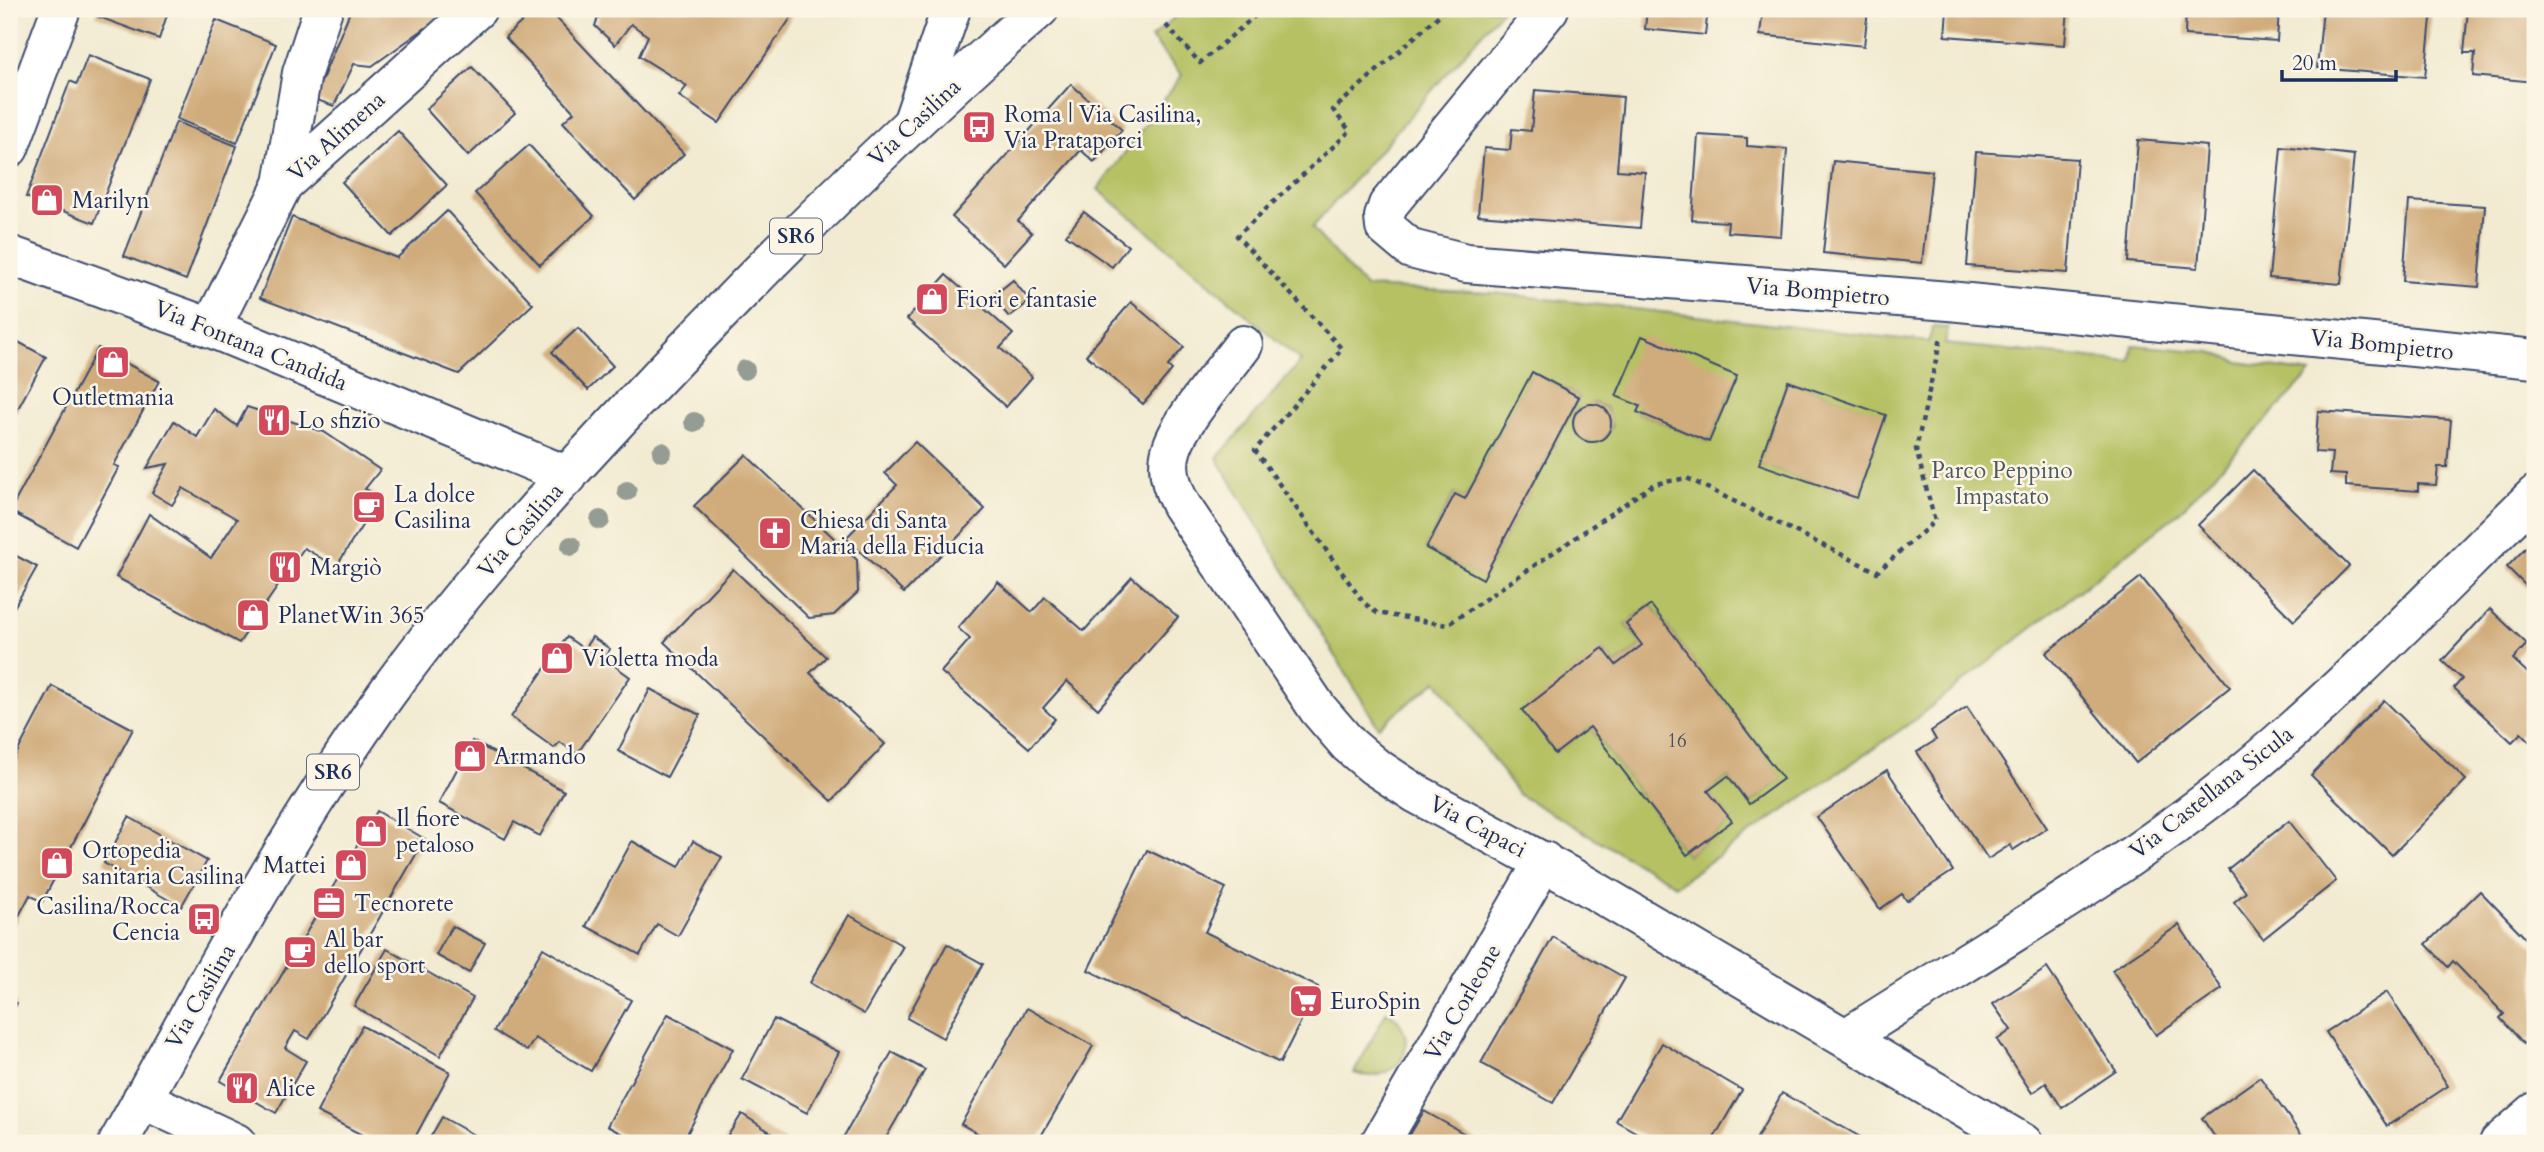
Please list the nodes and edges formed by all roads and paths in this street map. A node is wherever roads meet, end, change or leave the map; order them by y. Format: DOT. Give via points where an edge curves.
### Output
graph roads {
  1 [pos="61,9"];
  2 [pos="323,9"];
  3 [pos="477,9"];
  4 [pos="951,9"];
  5 [pos="1039,9"];
  6 [pos="1264,9"];
  7 [pos="1446,9"];
  8 [pos="1549,9"];
  9 [pos="1166,25"];
  10 [pos="912,124"];
  11 [pos="9,148"];
  12 [pos="283,184"];
  13 [pos="9,255"];
  14 [pos="1949,301"];
  15 [pos="211,328"];
  16 [pos="1243,345"];
  17 [pos="2535,359"];
  18 [pos="568,476"];
  19 [pos="2535,495"];
  20 [pos="1544,861"];
  21 [pos="1846,1038"];
  22 [pos="142,1099"];
  23 [pos="2535,1112"];
  24 [pos="1385,1136"];
  25 [pos="118,1143"];
  26 [pos="236,1143"];
  27 [pos="2023,1143"];
  28 [pos="2499,1143"];
  1 -- 11 [label="street"];
  2 -- 12 [label="street" via="302,73"];
  3 -- 12 [label="street, Via Alimena"];
  4 -- 10 [label="street"];
  5 -- 10 [label="street, Via Casilina / SR6"];
  6 -- 9 [label="path" via="1200,63"];
  7 -- 14 [label="path" via="1333,110 1350,131 1237,236 1342,349 1255,450 1363,602 1377,613 1447,625 1654,484 1687,478 1877,572 1935,521 1916,449"];
  8 -- 14 [label="street, Via Bompietro" via="1388,205 1385,227 1401,243 1434,257 1466,263"];
  10 -- 18 [label="street, Via Casilina / SR6" via="736,295"];
  12 -- 15 [label="street, Via Alimena"];
  13 -- 15 [label="street, Via Fontana Candida"];
  14 -- 17 [label="street, Via Bompietro"];
  15 -- 18 [label="street, Via Fontana Candida"];
  16 -- 20 [label="street, Via Capaci" via="1172,446 1169,470 1181,505 1318,709 1349,744 1415,793"];
  18 -- 22 [label="street, Via Casilina / SR6" via="423,645 344,755"];
  19 -- 21 [label="street, Via Castellana Sicula" via="2337,689 2236,778 2108,870"];
  20 -- 21 [label="street, Via Capaci"];
  20 -- 24 [label="street, Via Corleone"];
  21 -- 27 [label="street, Via Capaci"];
  22 -- 25 [label="street, Via Casilina / SR6"];
  22 -- 26 [label="street"];
  23 -- 28 [label="street"];
}
